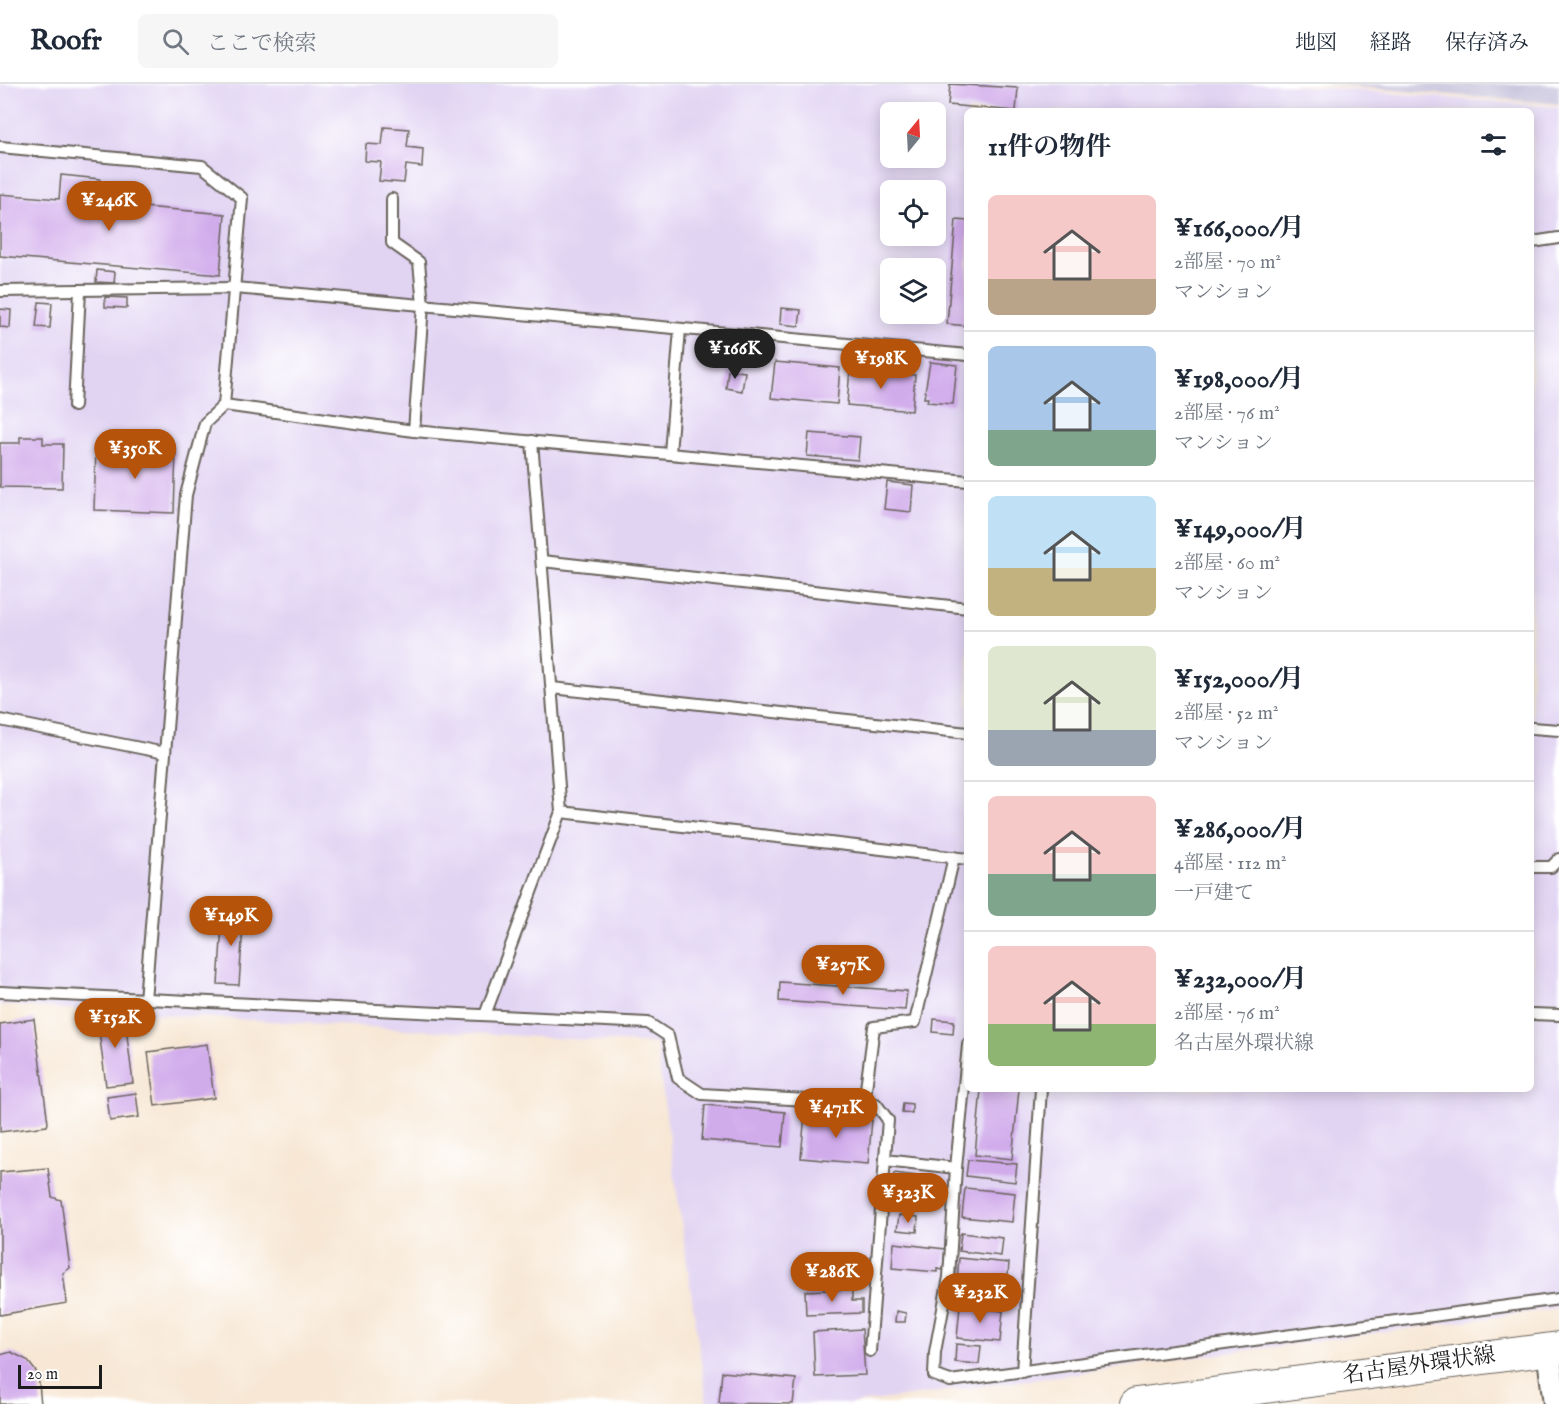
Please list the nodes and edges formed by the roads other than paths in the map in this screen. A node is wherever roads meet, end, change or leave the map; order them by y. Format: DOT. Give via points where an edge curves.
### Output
graph roads {
  1 [pos="0,147"];
  2 [pos="392,199"];
  3 [pos="1559,238"];
  4 [pos="1534,242"];
  5 [pos="235,288"];
  6 [pos="0,291"];
  7 [pos="80,291"];
  8 [pos="423,305"];
  9 [pos="680,329"];
  10 [pos="964,355"];
  11 [pos="224,405"];
  12 [pos="74,406"];
  13 [pos="414,431"];
  14 [pos="532,441"];
  15 [pos="670,453"];
  16 [pos="964,481"];
  17 [pos="542,561"];
  18 [pos="964,608"];
  19 [pos="552,688"];
  20 [pos="0,720"];
  21 [pos="1534,728"];
  22 [pos="1559,730"];
  23 [pos="964,733"];
  24 [pos="165,753"];
  25 [pos="561,813"];
  26 [pos="954,857"];
  27 [pos="964,859"];
  28 [pos="1559,859"];
  29 [pos="1534,867"];
  30 [pos="0,992"];
  31 [pos="145,1000"];
  32 [pos="1534,1014"];
  33 [pos="485,1015"];
  34 [pos="1559,1015"];
  35 [pos="964,1086"];
  36 [pos="1041,1092"];
  37 [pos="864,1104"];
  38 [pos="885,1160"];
  39 [pos="956,1168"];
  40 [pos="1559,1299"];
  41 [pos="1553,1349"];
  42 [pos="870,1351"];
  43 [pos="1022,1372"];
  44 [pos="1136,1404"];
  45 [pos="1555,1404"];
  1 -- 5 [label="lane" via="202,166 242,198"];
  2 -- 8 [label="lane" via="392,243 419,262"];
  3 -- 4 [label="lane"];
  5 -- 7 [label="lane"];
  5 -- 8 [label="lane"];
  5 -- 11 [label="lane"];
  6 -- 7 [label="lane"];
  7 -- 12 [label="lane"];
  8 -- 9 [label="lane"];
  8 -- 13 [label="lane"];
  9 -- 10 [label="lane"];
  9 -- 15 [label="lane"];
  11 -- 13 [label="lane"];
  11 -- 24 [label="lane" via="205,423 186,495"];
  13 -- 14 [label="lane"];
  14 -- 15 [label="lane"];
  14 -- 17 [label="lane"];
  15 -- 16 [label="lane"];
  17 -- 18 [label="lane"];
  17 -- 19 [label="lane"];
  19 -- 23 [label="lane"];
  19 -- 25 [label="lane"];
  20 -- 24 [label="lane"];
  21 -- 22 [label="lane"];
  24 -- 31 [label="lane"];
  25 -- 26 [label="lane"];
  25 -- 33 [label="lane"];
  26 -- 27 [label="lane"];
  26 -- 37 [label="lane" via="915,1022 874,1027"];
  28 -- 29 [label="lane" via="1551,867"];
  30 -- 31 [label="lane"];
  31 -- 33 [label="lane"];
  32 -- 34 [label="lane"];
  33 -- 37 [label="lane" via="648,1023 668,1036 678,1078 702,1094"];
  35 -- 39 [label="lane"];
  36 -- 43 [label="lane"];
  37 -- 38 [label="lane" via="876,1104 888,1120"];
  38 -- 39 [label="lane"];
  38 -- 42 [label="lane"];
  39 -- 43 [label="lane" via="949,1277 933,1375 950,1381"];
  40 -- 43 [label="lane"];
  41 -- 44 [label="main road, 名古屋外環状線"];
  41 -- 45 [label="street"];
}
